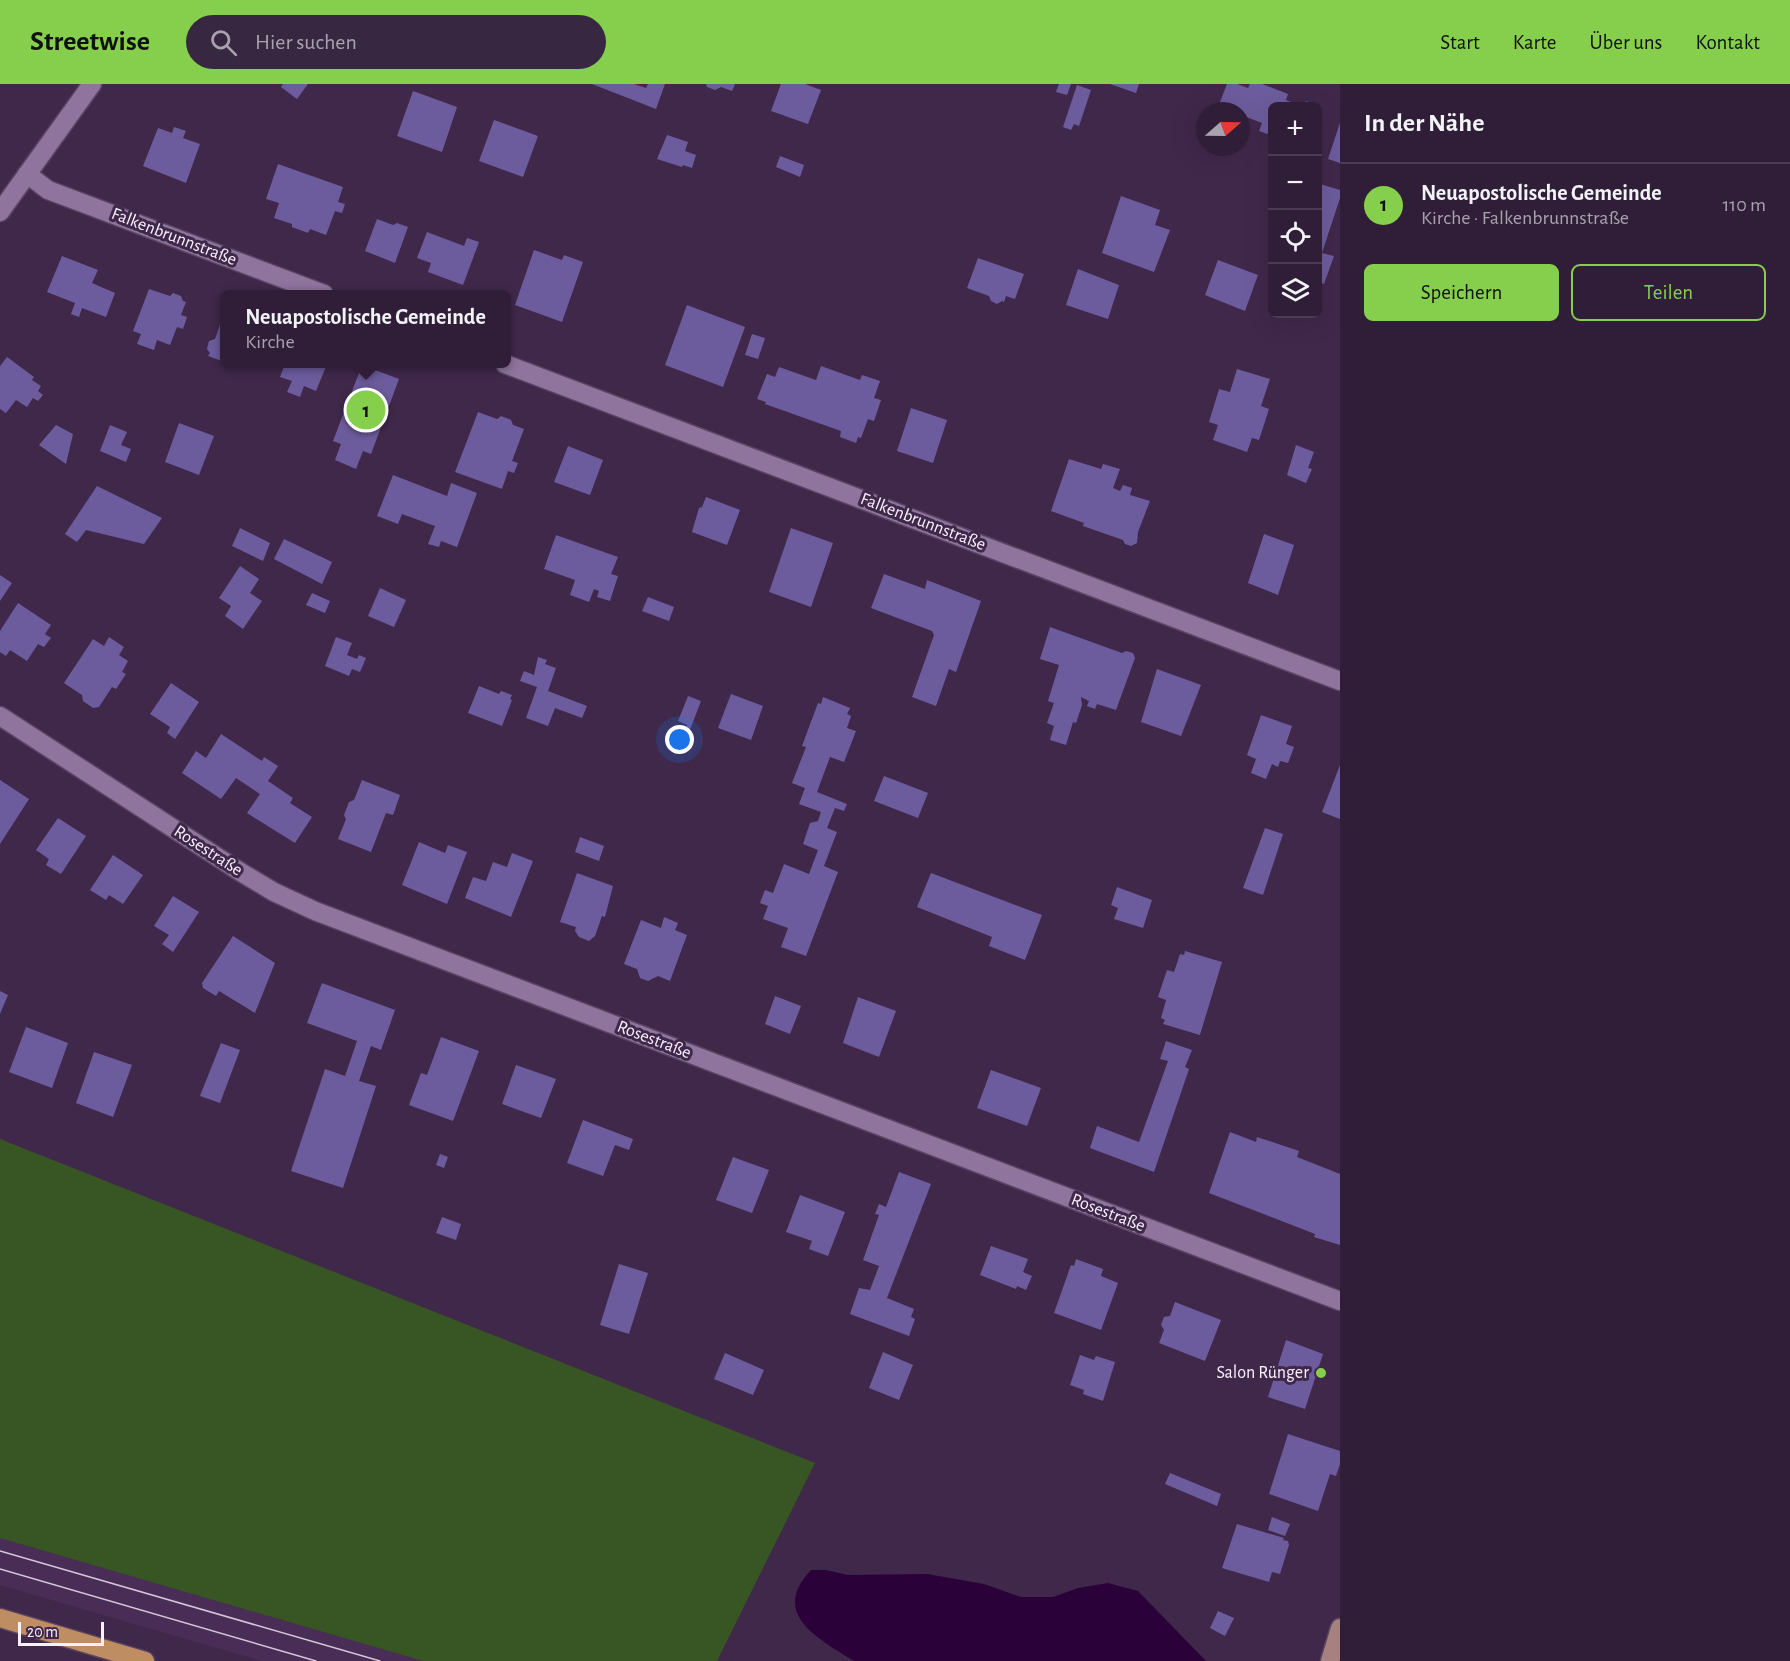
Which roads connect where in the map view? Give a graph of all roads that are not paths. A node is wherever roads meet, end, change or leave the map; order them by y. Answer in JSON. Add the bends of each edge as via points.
{"nodes":[{"id":1,"x":92,"y":84,"type":"edge"},
{"id":2,"x":27,"y":174,"type":"junction"},
{"id":3,"x":0,"y":212,"type":"edge"},
{"id":4,"x":313,"y":290,"type":"edge"},
{"id":5,"x":511,"y":365,"type":"edge"},
{"id":6,"x":1340,"y":681,"type":"edge"},
{"id":7,"x":0,"y":716,"type":"edge"},
{"id":8,"x":1340,"y":1301,"type":"edge"},
{"id":9,"x":0,"y":1618,"type":"edge"},
{"id":10,"x":1340,"y":1628,"type":"edge"},
{"id":11,"x":145,"y":1661,"type":"edge"},
{"id":12,"x":1329,"y":1661,"type":"edge"}],
"edges":[{"from":1,"to":2,"type":"street"},
{"from":2,"to":3,"type":"street"},
{"from":2,"to":4,"type":"street","name":"Falkenbrunnstraße","via":[[48,190]]},
{"from":5,"to":6,"type":"street","name":"Falkenbrunnstraße"},
{"from":7,"to":8,"type":"street","name":"Rosestraße","via":[[239,871],[315,911]]},
{"from":9,"to":11,"type":"main road"},
{"from":10,"to":12,"type":"street"}]}
